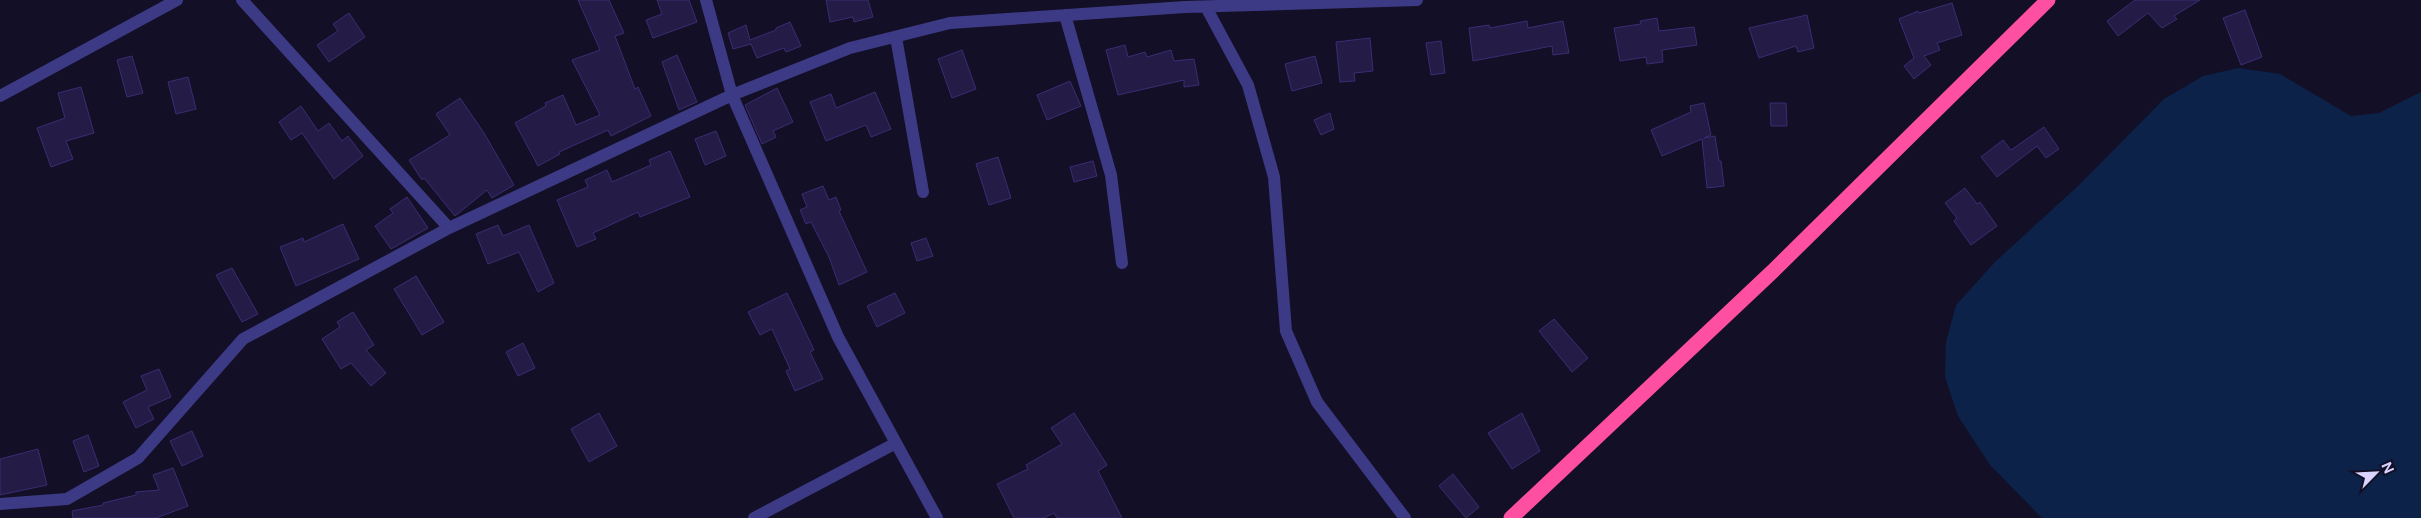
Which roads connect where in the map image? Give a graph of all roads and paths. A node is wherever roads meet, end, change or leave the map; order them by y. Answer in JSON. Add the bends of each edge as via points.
{"nodes":[{"id":1,"x":177,"y":0,"type":"edge"},
{"id":2,"x":242,"y":0,"type":"edge"},
{"id":3,"x":706,"y":0,"type":"edge"},
{"id":4,"x":1417,"y":0,"type":"edge"},
{"id":5,"x":2048,"y":0,"type":"edge"},
{"id":6,"x":1206,"y":6,"type":"junction"},
{"id":7,"x":1064,"y":15,"type":"junction"},
{"id":8,"x":896,"y":37,"type":"junction"},
{"id":9,"x":732,"y":94,"type":"junction"},
{"id":10,"x":0,"y":96,"type":"edge"},
{"id":11,"x":924,"y":192,"type":"dead end"},
{"id":12,"x":449,"y":228,"type":"junction"},
{"id":13,"x":1122,"y":263,"type":"dead end"},
{"id":14,"x":896,"y":443,"type":"junction"},
{"id":15,"x":0,"y":504,"type":"edge"},
{"id":16,"x":754,"y":518,"type":"edge"},
{"id":17,"x":937,"y":518,"type":"edge"},
{"id":18,"x":1405,"y":518,"type":"edge"},
{"id":19,"x":1511,"y":518,"type":"edge"}],
"edges":[{"from":1,"to":10,"type":"street"},
{"from":2,"to":12,"type":"street"},
{"from":3,"to":9,"type":"street"},
{"from":4,"to":6,"type":"street"},
{"from":5,"to":19,"type":"highway","via":[[1773,270]]},
{"from":6,"to":7,"type":"street"},
{"from":6,"to":18,"type":"street","via":[[1248,85],[1274,178],[1286,331],[1317,402]]},
{"from":7,"to":8,"type":"street","via":[[950,23]]},
{"from":7,"to":13,"type":"street","via":[[1112,175]]},
{"from":8,"to":9,"type":"street","via":[[850,48]]},
{"from":8,"to":11,"type":"street"},
{"from":9,"to":12,"type":"street"},
{"from":9,"to":14,"type":"street","via":[[838,337]]},
{"from":12,"to":15,"type":"street","via":[[243,339],[138,458],[67,498]]},
{"from":14,"to":16,"type":"street"},
{"from":14,"to":17,"type":"street"}]}
